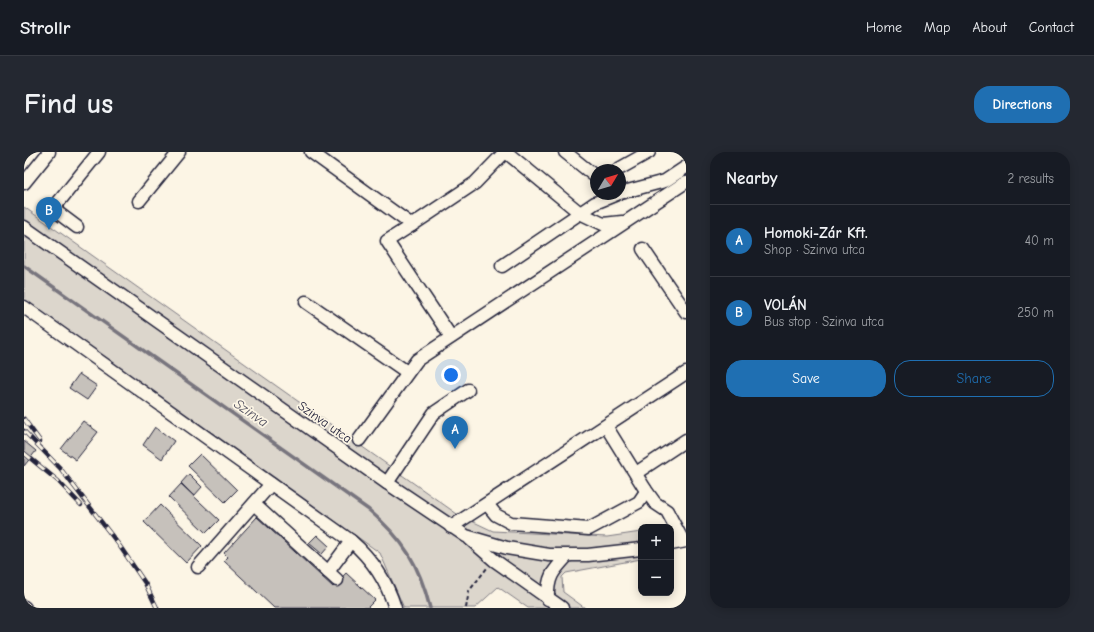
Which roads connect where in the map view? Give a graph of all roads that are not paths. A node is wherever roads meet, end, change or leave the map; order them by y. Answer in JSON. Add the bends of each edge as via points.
{"nodes":[{"id":1,"x":49,"y":152,"type":"edge"},
{"id":2,"x":99,"y":152,"type":"edge"},
{"id":3,"x":179,"y":152,"type":"edge"},
{"id":4,"x":311,"y":152,"type":"edge"},
{"id":5,"x":506,"y":152,"type":"edge"},
{"id":6,"x":565,"y":152,"type":"edge"},
{"id":7,"x":649,"y":152,"type":"edge"},
{"id":8,"x":626,"y":165,"type":"edge"},
{"id":9,"x":686,"y":167,"type":"edge"},
{"id":10,"x":590,"y":172,"type":"edge"},
{"id":11,"x":686,"y":182,"type":"edge"},
{"id":12,"x":24,"y":183,"type":"edge"},
{"id":13,"x":626,"y":191,"type":"edge"},
{"id":14,"x":600,"y":200,"type":"edge"},
{"id":15,"x":139,"y":201,"type":"dead end"},
{"id":16,"x":580,"y":213,"type":"junction"},
{"id":17,"x":627,"y":220,"type":"junction"},
{"id":18,"x":412,"y":225,"type":"junction"},
{"id":19,"x":24,"y":227,"type":"edge"},
{"id":20,"x":77,"y":227,"type":"dead end"},
{"id":21,"x":643,"y":249,"type":"dead end"},
{"id":22,"x":502,"y":266,"type":"dead end"},
{"id":23,"x":306,"y":302,"type":"dead end"},
{"id":24,"x":24,"y":308,"type":"edge"},
{"id":25,"x":686,"y":312,"type":"edge"},
{"id":26,"x":451,"y":337,"type":"junction"},
{"id":27,"x":407,"y":372,"type":"junction"},
{"id":28,"x":686,"y":373,"type":"edge"},
{"id":29,"x":468,"y":390,"type":"dead end"},
{"id":30,"x":606,"y":426,"type":"junction"},
{"id":31,"x":359,"y":440,"type":"dead end"},
{"id":32,"x":686,"y":440,"type":"edge"},
{"id":33,"x":636,"y":473,"type":"junction"},
{"id":34,"x":387,"y":483,"type":"junction"},
{"id":35,"x":271,"y":484,"type":"junction"},
{"id":36,"x":645,"y":489,"type":"junction"},
{"id":37,"x":254,"y":504,"type":"junction"},
{"id":38,"x":487,"y":504,"type":"junction"},
{"id":39,"x":451,"y":527,"type":"junction"},
{"id":40,"x":466,"y":536,"type":"junction"},
{"id":41,"x":685,"y":541,"type":"edge"},
{"id":42,"x":353,"y":543,"type":"junction"},
{"id":43,"x":674,"y":543,"type":"edge"},
{"id":44,"x":638,"y":549,"type":"edge"},
{"id":45,"x":567,"y":556,"type":"junction"},
{"id":46,"x":198,"y":567,"type":"dead end"},
{"id":47,"x":548,"y":598,"type":"junction"},
{"id":48,"x":395,"y":608,"type":"edge"},
{"id":49,"x":562,"y":608,"type":"edge"}],
"edges":[{"from":1,"to":12,"type":"street"},
{"from":2,"to":20,"type":"street","via":[[53,209]]},
{"from":3,"to":15,"type":"street"},
{"from":4,"to":18,"type":"street"},
{"from":5,"to":16,"type":"street"},
{"from":5,"to":18,"type":"street","via":[[475,183]]},
{"from":6,"to":10,"type":"street"},
{"from":7,"to":8,"type":"street"},
{"from":9,"to":13,"type":"street","via":[[665,181]]},
{"from":11,"to":17,"type":"street"},
{"from":14,"to":16,"type":"street"},
{"from":16,"to":17,"type":"street","via":[[603,224]]},
{"from":16,"to":22,"type":"street"},
{"from":17,"to":26,"type":"street"},
{"from":18,"to":26,"type":"street","via":[[388,241]]},
{"from":19,"to":34,"type":"street","name":"Szinva utca"},
{"from":21,"to":25,"type":"street"},
{"from":23,"to":27,"type":"street"},
{"from":24,"to":35,"type":"street"},
{"from":26,"to":27,"type":"street","via":[[417,360]]},
{"from":27,"to":31,"type":"street"},
{"from":28,"to":30,"type":"street"},
{"from":29,"to":34,"type":"street","via":[[434,413]]},
{"from":30,"to":33,"type":"street"},
{"from":30,"to":38,"type":"street"},
{"from":32,"to":33,"type":"street"},
{"from":33,"to":36,"type":"street"},
{"from":34,"to":39,"type":"street","name":"Szinva utca"},
{"from":35,"to":37,"type":"street"},
{"from":35,"to":42,"type":"street"},
{"from":36,"to":38,"type":"street","via":[[639,502],[589,529],[511,523],[496,515]]},
{"from":36,"to":41,"type":"street","via":[[655,502],[667,511]]},
{"from":37,"to":42,"type":"street","via":[[332,576]]},
{"from":37,"to":46,"type":"street"},
{"from":38,"to":39,"type":"street"},
{"from":39,"to":40,"type":"street","name":"Szinva utca"},
{"from":40,"to":45,"type":"street","name":"Szinva utca","via":[[531,553]]},
{"from":40,"to":47,"type":"street","via":[[494,560]]},
{"from":41,"to":43,"type":"street"},
{"from":42,"to":48,"type":"street","via":[[368,557],[379,573]]},
{"from":44,"to":45,"type":"street","name":"Szinva utca"},
{"from":45,"to":47,"type":"street","via":[[549,579]]},
{"from":47,"to":49,"type":"street"}]}
